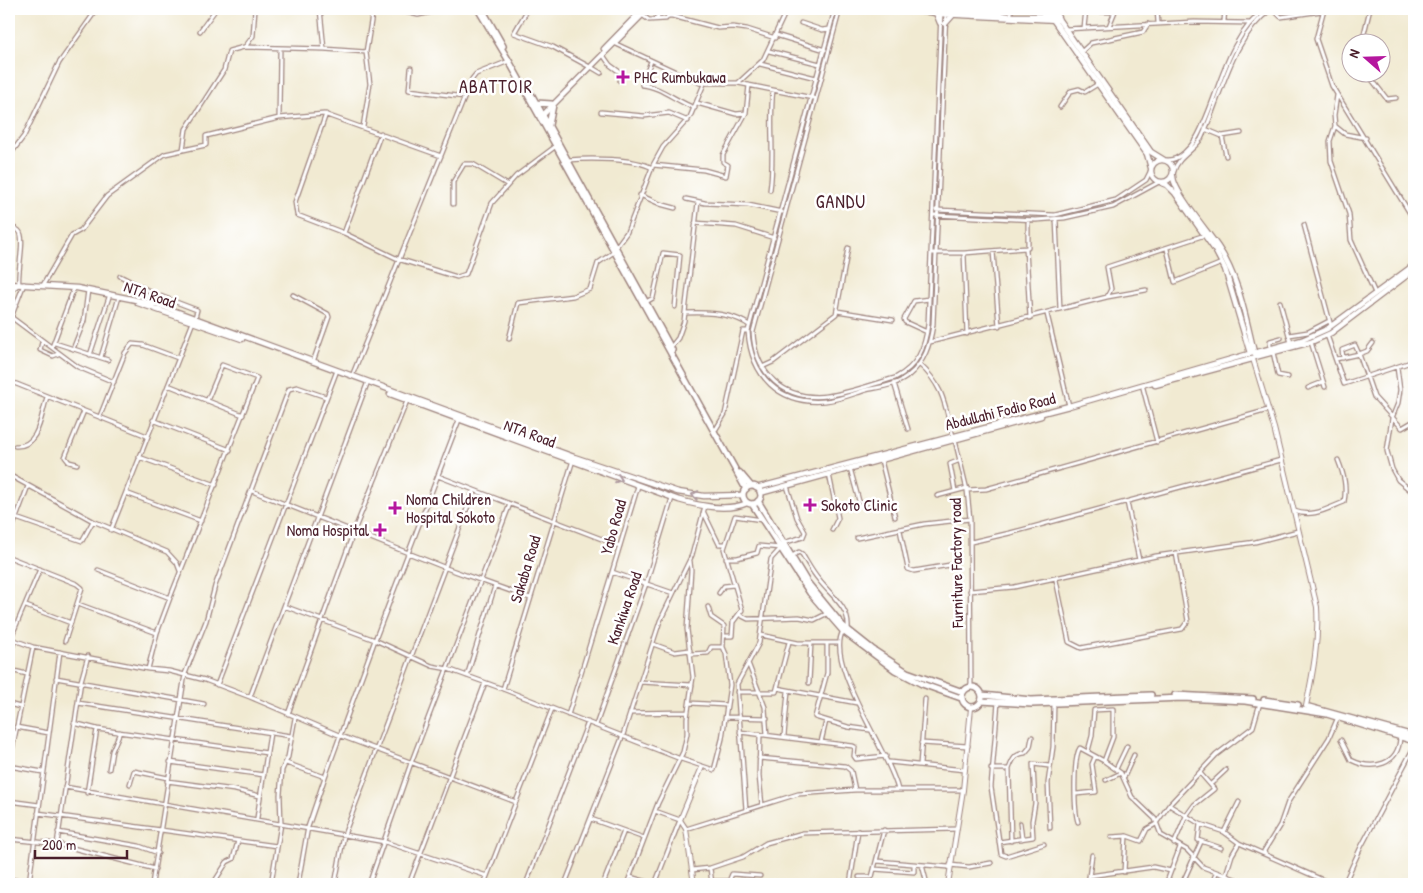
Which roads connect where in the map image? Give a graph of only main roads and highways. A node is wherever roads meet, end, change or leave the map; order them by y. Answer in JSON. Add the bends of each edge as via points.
{"nodes":[{"id":1,"x":478,"y":9,"type":"edge"},
{"id":2,"x":482,"y":9,"type":"edge"},
{"id":3,"x":643,"y":9,"type":"edge"},
{"id":4,"x":648,"y":9,"type":"edge"},
{"id":5,"x":911,"y":9,"type":"edge"},
{"id":6,"x":1050,"y":9,"type":"edge"},
{"id":7,"x":1054,"y":9,"type":"edge"},
{"id":8,"x":942,"y":11,"type":"edge"},
{"id":9,"x":984,"y":11,"type":"edge"},
{"id":10,"x":953,"y":15,"type":"junction"},
{"id":11,"x":1055,"y":18,"type":"junction"},
{"id":12,"x":589,"y":66,"type":"junction"},
{"id":13,"x":536,"y":103,"type":"junction"},
{"id":14,"x":552,"y":104,"type":"junction"},
{"id":15,"x":541,"y":115,"type":"junction"},
{"id":16,"x":549,"y":126,"type":"junction"},
{"id":17,"x":1166,"y":160,"type":"junction"},
{"id":18,"x":1151,"y":169,"type":"junction"},
{"id":19,"x":1173,"y":173,"type":"junction"},
{"id":20,"x":1160,"y":182,"type":"junction"},
{"id":21,"x":615,"y":249,"type":"junction"},
{"id":22,"x":1414,"y":265,"type":"edge"},
{"id":23,"x":1414,"y":270,"type":"edge"},
{"id":24,"x":9,"y":284,"type":"edge"},
{"id":25,"x":112,"y":295,"type":"junction"},
{"id":26,"x":194,"y":320,"type":"junction"},
{"id":27,"x":1272,"y":350,"type":"junction"},
{"id":28,"x":1253,"y":355,"type":"junction"},
{"id":29,"x":954,"y":438,"type":"junction"},
{"id":30,"x":573,"y":459,"type":"junction"},
{"id":31,"x":751,"y":488,"type":"junction"},
{"id":32,"x":760,"y":493,"type":"junction"},
{"id":33,"x":743,"y":495,"type":"junction"},
{"id":34,"x":758,"y":501,"type":"junction"},
{"id":35,"x":750,"y":503,"type":"junction"},
{"id":36,"x":782,"y":545,"type":"junction"},
{"id":37,"x":845,"y":630,"type":"junction"},
{"id":38,"x":962,"y":695,"type":"junction"},
{"id":39,"x":982,"y":695,"type":"junction"},
{"id":40,"x":981,"y":701,"type":"junction"},
{"id":41,"x":1414,"y":736,"type":"edge"},
{"id":42,"x":1414,"y":741,"type":"edge"}],
"edges":[{"from":1,"to":15,"type":"main road"},
{"from":2,"to":13,"type":"main road"},
{"from":3,"to":12,"type":"main road"},
{"from":4,"to":12,"type":"main road"},
{"from":5,"to":8,"type":"main road"},
{"from":6,"to":11,"type":"main road"},
{"from":7,"to":11,"type":"main road"},
{"from":8,"to":9,"type":"main road"},
{"from":8,"to":10,"type":"main road"},
{"from":8,"to":10,"type":"main road","via":[[942,23]]},
{"from":9,"to":11,"type":"main road"},
{"from":10,"to":11,"type":"main road"},
{"from":11,"to":17,"type":"main road","via":[[1151,152]]},
{"from":11,"to":18,"type":"main road","via":[[1146,154]]},
{"from":12,"to":14,"type":"main road"},
{"from":13,"to":14,"type":"main road"},
{"from":13,"to":15,"type":"main road"},
{"from":14,"to":15,"type":"main road"},
{"from":14,"to":16,"type":"main road"},
{"from":15,"to":16,"type":"main road"},
{"from":15,"to":21,"type":"main road"},
{"from":16,"to":21,"type":"main road"},
{"from":17,"to":18,"type":"main road","via":[[1155,162]]},
{"from":17,"to":19,"type":"main road","via":[[1172,165]]},
{"from":18,"to":20,"type":"main road","via":[[1153,178]]},
{"from":19,"to":20,"type":"main road","via":[[1168,181]]},
{"from":19,"to":28,"type":"main road","via":[[1178,190],[1232,273]]},
{"from":20,"to":28,"type":"main road","via":[[1172,189],[1223,263]]},
{"from":21,"to":31,"type":"main road"},
{"from":21,"to":31,"type":"main road"},
{"from":22,"to":27,"type":"main road","name":"Abdullahi Fodio Road","via":[[1331,327],[1315,336]]},
{"from":23,"to":27,"type":"main road","name":"Abdullahi Fodio Road","via":[[1327,335]]},
{"from":24,"to":25,"type":"main road","via":[[43,284]]},
{"from":25,"to":26,"type":"main road","name":"NTA Road"},
{"from":25,"to":26,"type":"main road","name":"NTA Road","via":[[156,304]]},
{"from":26,"to":30,"type":"main road","name":"NTA Road"},
{"from":26,"to":30,"type":"main road","name":"NTA Road","via":[[407,401]]},
{"from":27,"to":28,"type":"main road","name":"Abdullahi Fodio Road"},
{"from":28,"to":29,"type":"main road","name":"Abdullahi Fodio Road"},
{"from":28,"to":29,"type":"main road","name":"Abdullahi Fodio Road"},
{"from":29,"to":31,"type":"main road","name":"Abdullahi Fodio Road"},
{"from":29,"to":32,"type":"main road","name":"Abdullahi Fodio Road"},
{"from":33,"to":30,"type":"main road","name":"NTA Road","one_way":true,"via":[[704,496],[678,492]]},
{"from":30,"to":35,"type":"main road","name":"NTA Road","one_way":true,"via":[[638,486],[704,506]]},
{"from":31,"to":32,"type":"main road"},
{"from":31,"to":33,"type":"main road"},
{"from":32,"to":34,"type":"main road"},
{"from":33,"to":35,"type":"main road"},
{"from":34,"to":35,"type":"main road"},
{"from":34,"to":36,"type":"main road"},
{"from":35,"to":36,"type":"main road"},
{"from":36,"to":37,"type":"main road"},
{"from":36,"to":37,"type":"main road","via":[[810,593],[826,614]]},
{"from":37,"to":38,"type":"main road","via":[[896,670],[922,684]]},
{"from":38,"to":39,"type":"main road","via":[[971,687]]},
{"from":38,"to":40,"type":"main road","via":[[963,703],[971,708]]},
{"from":39,"to":40,"type":"main road"},
{"from":39,"to":41,"type":"main road","via":[[1031,700],[1207,695],[1306,706]]},
{"from":40,"to":42,"type":"main road","via":[[1032,704],[1175,698],[1260,703],[1338,717]]}]}
